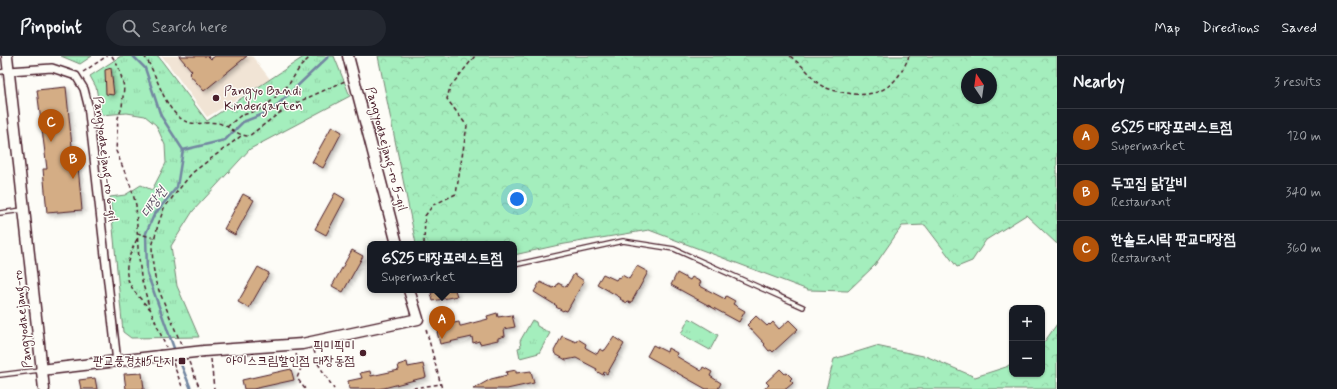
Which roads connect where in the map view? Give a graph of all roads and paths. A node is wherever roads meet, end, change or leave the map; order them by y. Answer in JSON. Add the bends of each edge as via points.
{"nodes":[{"id":1,"x":7,"y":56,"type":"edge"},
{"id":2,"x":107,"y":56,"type":"edge"},
{"id":3,"x":112,"y":56,"type":"edge"},
{"id":4,"x":144,"y":56,"type":"edge"},
{"id":5,"x":311,"y":56,"type":"edge"},
{"id":6,"x":475,"y":56,"type":"edge"},
{"id":7,"x":790,"y":56,"type":"edge"},
{"id":8,"x":909,"y":56,"type":"edge"},
{"id":9,"x":348,"y":58,"type":"edge"},
{"id":10,"x":5,"y":72,"type":"edge"},
{"id":11,"x":76,"y":76,"type":"junction"},
{"id":12,"x":353,"y":77,"type":"junction"},
{"id":13,"x":228,"y":127,"type":"junction"},
{"id":14,"x":242,"y":136,"type":"junction"},
{"id":15,"x":24,"y":210,"type":"junction"},
{"id":16,"x":0,"y":213,"type":"edge"},
{"id":17,"x":137,"y":233,"type":"junction"},
{"id":18,"x":138,"y":237,"type":"junction"},
{"id":19,"x":153,"y":237,"type":"junction"},
{"id":20,"x":396,"y":241,"type":"edge"},
{"id":21,"x":424,"y":241,"type":"edge"},
{"id":22,"x":517,"y":264,"type":"edge"},
{"id":23,"x":411,"y":293,"type":"edge"},
{"id":24,"x":803,"y":307,"type":"dead end"},
{"id":25,"x":151,"y":310,"type":"junction"},
{"id":26,"x":426,"y":329,"type":"dead end"},
{"id":27,"x":312,"y":341,"type":"junction"},
{"id":28,"x":181,"y":344,"type":"dead end"},
{"id":29,"x":292,"y":345,"type":"junction"},
{"id":30,"x":207,"y":351,"type":"junction"},
{"id":31,"x":165,"y":355,"type":"junction"},
{"id":32,"x":187,"y":358,"type":"dead end"},
{"id":33,"x":172,"y":360,"type":"dead end"},
{"id":34,"x":118,"y":362,"type":"junction"},
{"id":35,"x":41,"y":370,"type":"junction"},
{"id":36,"x":0,"y":375,"type":"edge"},
{"id":37,"x":441,"y":384,"type":"junction"},
{"id":38,"x":44,"y":389,"type":"edge"},
{"id":39,"x":183,"y":389,"type":"edge"},
{"id":40,"x":200,"y":389,"type":"edge"},
{"id":41,"x":214,"y":389,"type":"edge"},
{"id":42,"x":305,"y":389,"type":"edge"},
{"id":43,"x":334,"y":389,"type":"edge"},
{"id":44,"x":406,"y":389,"type":"edge"},
{"id":45,"x":442,"y":389,"type":"edge"}],
"edges":[{"from":1,"to":10,"type":"street","name":"Pangyodaejang-ro"},
{"from":2,"to":11,"type":"path"},
{"from":3,"to":17,"type":"path","via":[[120,68],[124,87],[118,118],[116,151],[136,205]]},
{"from":4,"to":13,"type":"path","via":[[167,103],[175,113],[187,122],[217,123]]},
{"from":5,"to":13,"type":"path","via":[[264,108],[240,116]]},
{"from":6,"to":21,"type":"path","via":[[450,86],[447,99],[467,126],[456,194],[433,205],[425,216]]},
{"from":7,"to":8,"type":"path","via":[[820,85],[855,95],[871,95],[893,84],[904,69]]},
{"from":9,"to":12,"type":"street","name":"Pangyodaejang-ro 5-gil"},
{"from":10,"to":11,"type":"street","via":[[52,68]]},
{"from":10,"to":15,"type":"street","name":"Pangyodaejang-ro"},
{"from":11,"to":34,"type":"street","name":"Pangyodaejang-ro 6-gil","via":[[84,89],[88,105]]},
{"from":12,"to":14,"type":"path","via":[[294,104],[249,136]]},
{"from":12,"to":20,"type":"street","name":"Pangyodaejang-ro 5-gil"},
{"from":13,"to":14,"type":"path"},
{"from":14,"to":19,"type":"path","via":[[192,173],[164,208]]},
{"from":15,"to":16,"type":"lane"},
{"from":15,"to":35,"type":"street","name":"Pangyodaejang-ro"},
{"from":17,"to":18,"type":"path"},
{"from":17,"to":19,"type":"path"},
{"from":18,"to":25,"type":"path","via":[[141,278]]},
{"from":18,"to":25,"type":"path","via":[[126,268],[128,282]]},
{"from":19,"to":28,"type":"path","via":[[156,283]]},
{"from":22,"to":24,"type":"lane","via":[[623,241],[674,249]]},
{"from":23,"to":27,"type":"street","via":[[418,319]]},
{"from":25,"to":31,"type":"path"},
{"from":26,"to":37,"type":"path"},
{"from":27,"to":29,"type":"street"},
{"from":27,"to":43,"type":"path","via":[[317,362]]},
{"from":29,"to":30,"type":"street"},
{"from":29,"to":42,"type":"path","via":[[301,368],[297,378]]},
{"from":30,"to":31,"type":"street","bridge":true},
{"from":30,"to":41,"type":"path"},
{"from":31,"to":34,"type":"street"},
{"from":32,"to":40,"type":"path"},
{"from":33,"to":39,"type":"path"},
{"from":34,"to":35,"type":"street"},
{"from":35,"to":36,"type":"lane"},
{"from":35,"to":38,"type":"street","name":"Pangyodaejang-ro"},
{"from":37,"to":44,"type":"path"},
{"from":37,"to":45,"type":"path"}]}
